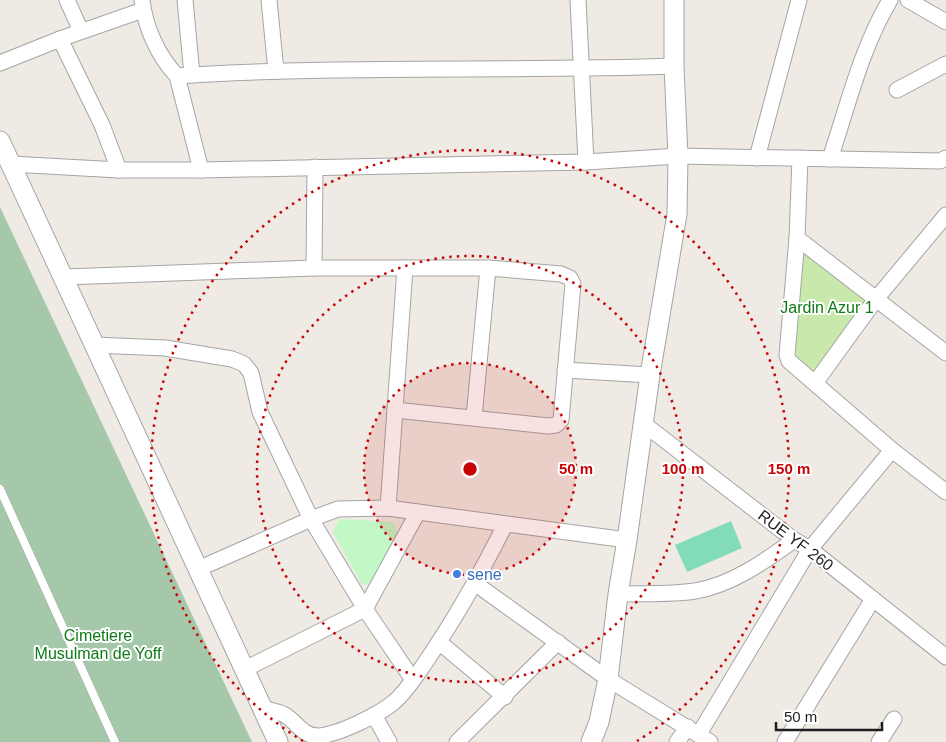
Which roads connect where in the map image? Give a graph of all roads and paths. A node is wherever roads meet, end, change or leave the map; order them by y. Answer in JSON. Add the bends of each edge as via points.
{"nodes":[{"id":1,"x":67,"y":0,"type":"edge"},
{"id":2,"x":185,"y":0,"type":"edge"},
{"id":3,"x":268,"y":0,"type":"edge"},
{"id":4,"x":578,"y":0,"type":"edge"},
{"id":5,"x":674,"y":0,"type":"edge"},
{"id":6,"x":799,"y":0,"type":"edge"},
{"id":7,"x":890,"y":0,"type":"edge"},
{"id":8,"x":908,"y":0,"type":"edge"},
{"id":9,"x":142,"y":5,"type":"edge"},
{"id":10,"x":945,"y":20,"type":"edge"},
{"id":11,"x":80,"y":31,"type":"junction"},
{"id":12,"x":60,"y":39,"type":"junction"},
{"id":13,"x":0,"y":63,"type":"edge"},
{"id":14,"x":946,"y":64,"type":"edge"},
{"id":15,"x":674,"y":66,"type":"junction"},
{"id":16,"x":581,"y":69,"type":"junction"},
{"id":17,"x":276,"y":71,"type":"junction"},
{"id":18,"x":192,"y":75,"type":"junction"},
{"id":19,"x":177,"y":76,"type":"junction"},
{"id":20,"x":897,"y":90,"type":"dead end"},
{"id":21,"x":0,"y":141,"type":"edge"},
{"id":22,"x":678,"y":156,"type":"junction"},
{"id":23,"x":757,"y":158,"type":"junction"},
{"id":24,"x":800,"y":158,"type":"junction"},
{"id":25,"x":830,"y":159,"type":"junction"},
{"id":26,"x":944,"y":161,"type":"edge"},
{"id":27,"x":586,"y":162,"type":"junction"},
{"id":28,"x":10,"y":164,"type":"junction"},
{"id":29,"x":315,"y":167,"type":"junction"},
{"id":30,"x":118,"y":170,"type":"junction"},
{"id":31,"x":201,"y":170,"type":"junction"},
{"id":32,"x":946,"y":214,"type":"edge"},
{"id":33,"x":797,"y":238,"type":"junction"},
{"id":34,"x":314,"y":268,"type":"junction"},
{"id":35,"x":406,"y":268,"type":"junction"},
{"id":36,"x":488,"y":268,"type":"junction"},
{"id":37,"x":64,"y":277,"type":"junction"},
{"id":38,"x":876,"y":299,"type":"junction"},
{"id":39,"x":94,"y":345,"type":"junction"},
{"id":40,"x":946,"y":353,"type":"edge"},
{"id":41,"x":565,"y":370,"type":"junction"},
{"id":42,"x":650,"y":375,"type":"junction"},
{"id":43,"x":815,"y":383,"type":"junction"},
{"id":44,"x":395,"y":410,"type":"junction"},
{"id":45,"x":474,"y":417,"type":"junction"},
{"id":46,"x":644,"y":424,"type":"junction"},
{"id":47,"x":892,"y":450,"type":"junction"},
{"id":48,"x":0,"y":489,"type":"edge"},
{"id":49,"x":946,"y":492,"type":"edge"},
{"id":50,"x":388,"y":508,"type":"junction"},
{"id":51,"x":418,"y":512,"type":"junction"},
{"id":52,"x":311,"y":519,"type":"junction"},
{"id":53,"x":505,"y":525,"type":"junction"},
{"id":54,"x":627,"y":540,"type":"junction"},
{"id":55,"x":794,"y":540,"type":"junction"},
{"id":56,"x":810,"y":549,"type":"junction"},
{"id":57,"x":198,"y":569,"type":"junction"},
{"id":58,"x":476,"y":584,"type":"junction"},
{"id":59,"x":618,"y":594,"type":"junction"},
{"id":60,"x":873,"y":599,"type":"junction"},
{"id":61,"x":365,"y":609,"type":"junction"},
{"id":62,"x":439,"y":642,"type":"junction"},
{"id":63,"x":558,"y":642,"type":"junction"},
{"id":64,"x":946,"y":658,"type":"edge"},
{"id":65,"x":244,"y":669,"type":"junction"},
{"id":66,"x":608,"y":679,"type":"junction"},
{"id":67,"x":413,"y":680,"type":"junction"},
{"id":68,"x":505,"y":697,"type":"junction"},
{"id":69,"x":261,"y":708,"type":"junction"},
{"id":70,"x":374,"y":715,"type":"junction"},
{"id":71,"x":894,"y":719,"type":"dead end"},
{"id":72,"x":699,"y":734,"type":"edge"},
{"id":73,"x":115,"y":742,"type":"edge"},
{"id":74,"x":278,"y":742,"type":"edge"},
{"id":75,"x":389,"y":742,"type":"edge"},
{"id":76,"x":457,"y":742,"type":"edge"},
{"id":77,"x":591,"y":742,"type":"edge"},
{"id":78,"x":677,"y":742,"type":"edge"},
{"id":79,"x":785,"y":742,"type":"edge"},
{"id":80,"x":879,"y":742,"type":"edge"}],
"edges":[{"from":1,"to":11,"type":"street"},
{"from":2,"to":18,"type":"street"},
{"from":3,"to":17,"type":"street"},
{"from":4,"to":16,"type":"street"},
{"from":5,"to":15,"type":"street"},
{"from":6,"to":23,"type":"street"},
{"from":7,"to":25,"type":"street","via":[[863,56]]},
{"from":8,"to":10,"type":"street"},
{"from":9,"to":11,"type":"street"},
{"from":9,"to":19,"type":"street","via":[[158,50]]},
{"from":11,"to":12,"type":"street"},
{"from":12,"to":13,"type":"street"},
{"from":12,"to":30,"type":"street","via":[[102,125]]},
{"from":14,"to":20,"type":"street"},
{"from":15,"to":16,"type":"street"},
{"from":15,"to":22,"type":"street"},
{"from":16,"to":17,"type":"street"},
{"from":16,"to":27,"type":"street"},
{"from":17,"to":18,"type":"street"},
{"from":18,"to":19,"type":"street"},
{"from":19,"to":31,"type":"street"},
{"from":21,"to":28,"type":"street"},
{"from":22,"to":23,"type":"street"},
{"from":22,"to":27,"type":"street"},
{"from":22,"to":42,"type":"street","via":[[677,214]]},
{"from":23,"to":24,"type":"street"},
{"from":24,"to":25,"type":"street"},
{"from":24,"to":33,"type":"street"},
{"from":25,"to":26,"type":"street"},
{"from":27,"to":29,"type":"street"},
{"from":28,"to":30,"type":"street"},
{"from":28,"to":37,"type":"street"},
{"from":29,"to":31,"type":"street"},
{"from":29,"to":34,"type":"street"},
{"from":30,"to":31,"type":"street"},
{"from":32,"to":38,"type":"street"},
{"from":33,"to":38,"type":"street"},
{"from":33,"to":43,"type":"street","via":[[787,355],[792,365]]},
{"from":34,"to":35,"type":"street"},
{"from":34,"to":37,"type":"street"},
{"from":35,"to":36,"type":"street"},
{"from":35,"to":44,"type":"street"},
{"from":36,"to":41,"type":"street","via":[[561,274],[570,278],[573,284]]},
{"from":36,"to":45,"type":"street"},
{"from":37,"to":39,"type":"street"},
{"from":38,"to":40,"type":"street"},
{"from":38,"to":43,"type":"street"},
{"from":39,"to":52,"type":"street","via":[[165,348],[232,358],[244,364],[251,373],[260,412]]},
{"from":39,"to":57,"type":"street"},
{"from":41,"to":42,"type":"street"},
{"from":41,"to":45,"type":"street","via":[[561,420],[556,425]]},
{"from":42,"to":46,"type":"street"},
{"from":43,"to":47,"type":"street"},
{"from":44,"to":45,"type":"street"},
{"from":44,"to":50,"type":"street"},
{"from":46,"to":54,"type":"street"},
{"from":46,"to":55,"type":"street","name":"RUE YF 260"},
{"from":47,"to":49,"type":"street"},
{"from":47,"to":56,"type":"street"},
{"from":48,"to":73,"type":"lane"},
{"from":50,"to":51,"type":"street"},
{"from":50,"to":52,"type":"street","via":[[338,508]]},
{"from":51,"to":53,"type":"street"},
{"from":51,"to":61,"type":"street"},
{"from":52,"to":57,"type":"street"},
{"from":52,"to":61,"type":"street"},
{"from":53,"to":54,"type":"street"},
{"from":53,"to":58,"type":"street"},
{"from":54,"to":59,"type":"street"},
{"from":55,"to":56,"type":"street","name":"RUE YF 260"},
{"from":55,"to":59,"type":"street","via":[[732,580],[698,591]]},
{"from":56,"to":60,"type":"street","name":"RUE YF 260"},
{"from":56,"to":72,"type":"street"},
{"from":57,"to":65,"type":"street"},
{"from":58,"to":62,"type":"street"},
{"from":58,"to":63,"type":"street"},
{"from":59,"to":66,"type":"street"},
{"from":60,"to":64,"type":"street","name":"RUE YF 260"},
{"from":60,"to":79,"type":"street"},
{"from":61,"to":65,"type":"street"},
{"from":61,"to":67,"type":"street"},
{"from":62,"to":67,"type":"street"},
{"from":62,"to":68,"type":"street"},
{"from":63,"to":66,"type":"street"},
{"from":63,"to":68,"type":"street"},
{"from":65,"to":69,"type":"street"},
{"from":66,"to":72,"type":"street"},
{"from":66,"to":77,"type":"street","via":[[600,722]]},
{"from":67,"to":70,"type":"street","via":[[395,702]]},
{"from":68,"to":76,"type":"street"},
{"from":69,"to":70,"type":"street","via":[[284,714],[301,731],[317,736]]},
{"from":69,"to":74,"type":"street"},
{"from":70,"to":75,"type":"street"},
{"from":71,"to":80,"type":"street"},
{"from":72,"to":78,"type":"street"}]}
